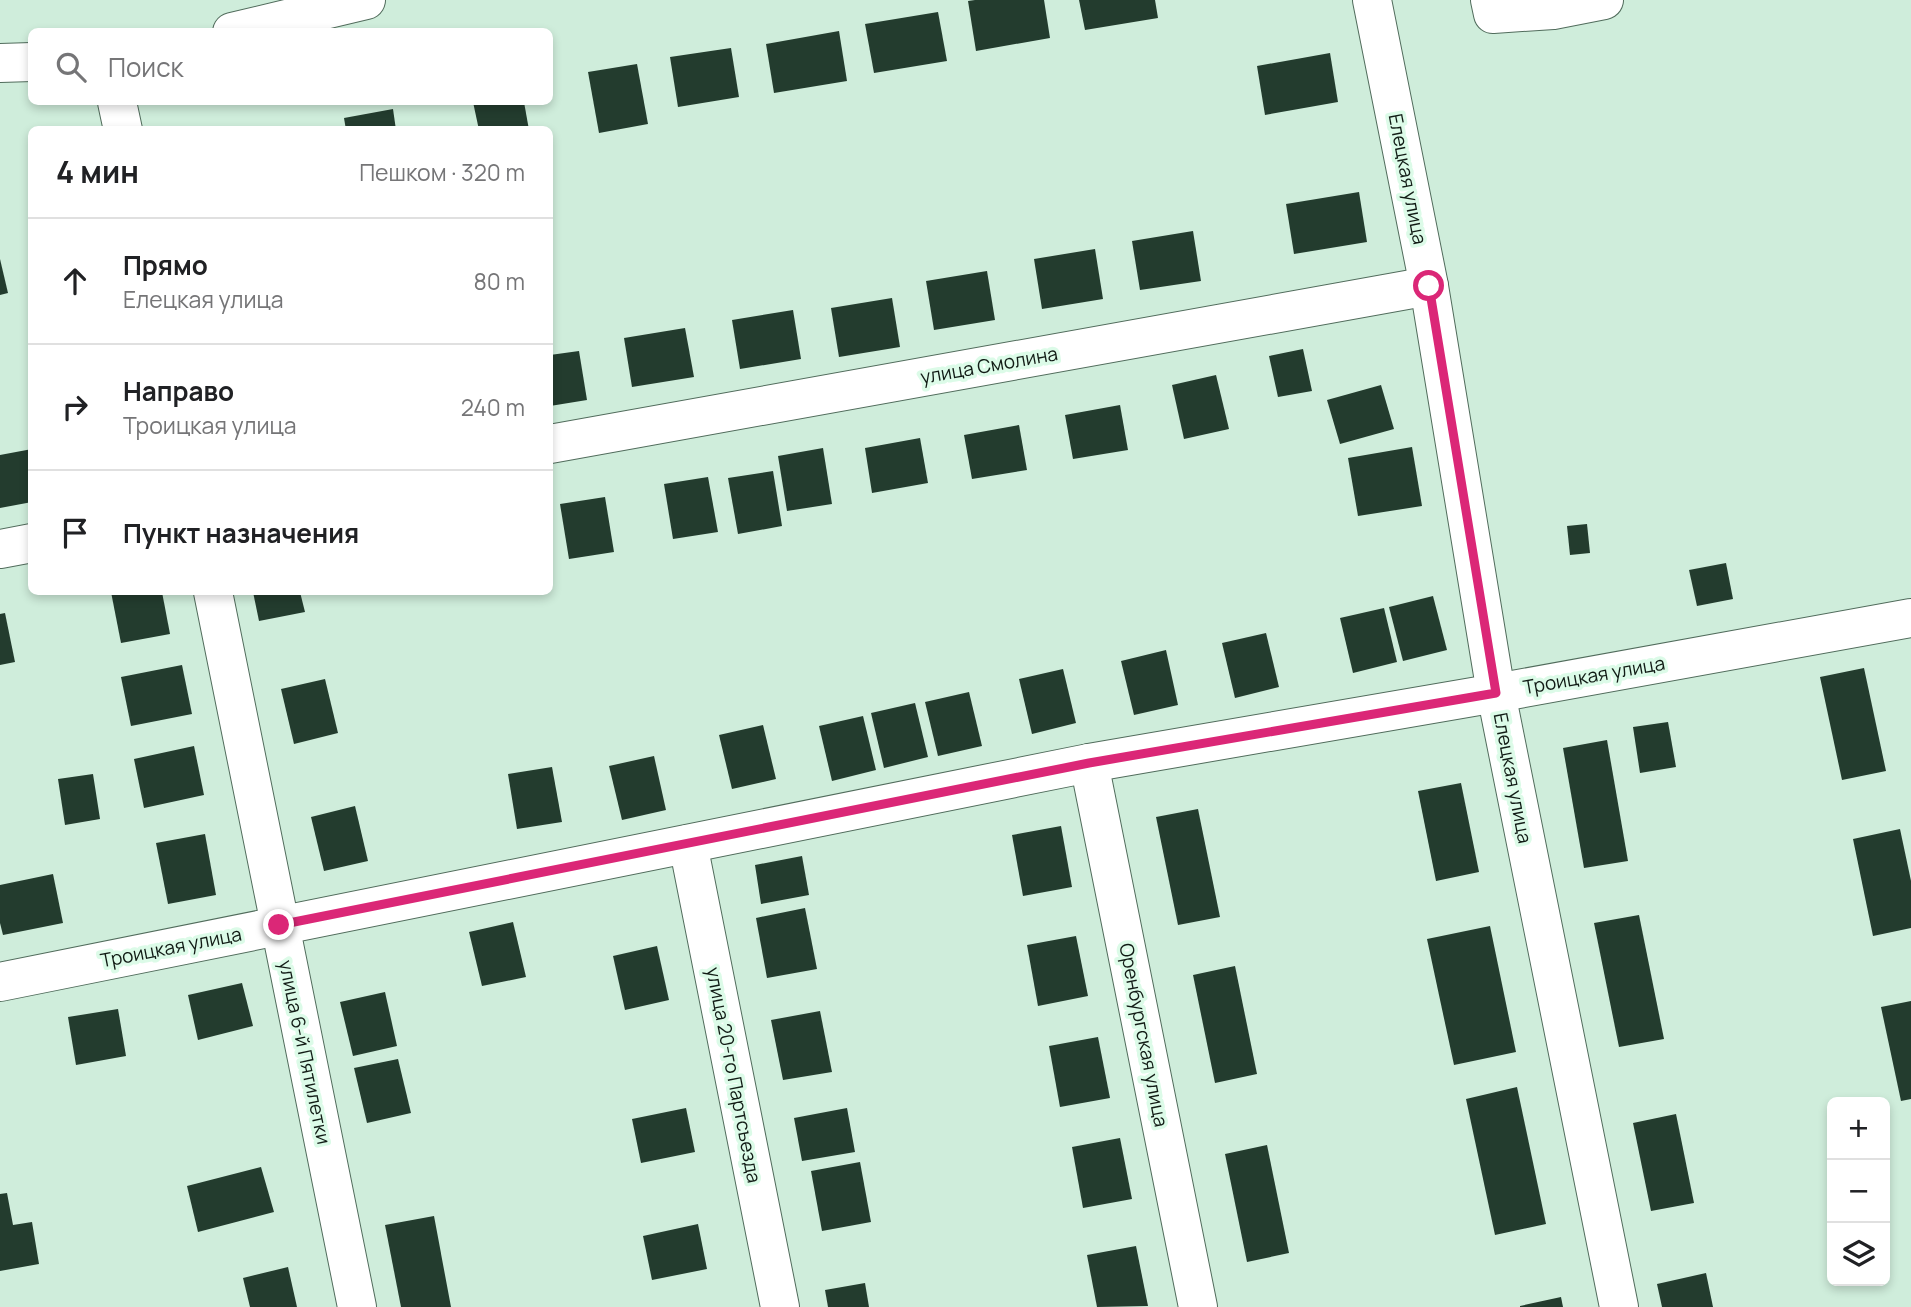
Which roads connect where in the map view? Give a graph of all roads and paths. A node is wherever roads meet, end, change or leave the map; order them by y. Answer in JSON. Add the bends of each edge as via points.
{"nodes":[{"id":1,"x":366,"y":0,"type":"edge"},
{"id":2,"x":1372,"y":0,"type":"edge"},
{"id":3,"x":1490,"y":0,"type":"edge"},
{"id":4,"x":1604,"y":0,"type":"edge"},
{"id":5,"x":249,"y":28,"type":"edge"},
{"id":6,"x":28,"y":62,"type":"edge"},
{"id":7,"x":0,"y":63,"type":"edge"},
{"id":8,"x":118,"y":105,"type":"edge"},
{"id":9,"x":122,"y":126,"type":"edge"},
{"id":10,"x":1429,"y":286,"type":"junction"},
{"id":11,"x":553,"y":443,"type":"edge"},
{"id":12,"x":28,"y":543,"type":"edge"},
{"id":13,"x":0,"y":549,"type":"edge"},
{"id":14,"x":214,"y":595,"type":"edge"},
{"id":15,"x":1911,"y":618,"type":"edge"},
{"id":16,"x":1496,"y":693,"type":"junction"},
{"id":17,"x":1089,"y":763,"type":"junction"},
{"id":18,"x":688,"y":844,"type":"junction"},
{"id":19,"x":279,"y":925,"type":"junction"},
{"id":20,"x":0,"y":982,"type":"edge"},
{"id":21,"x":356,"y":1307,"type":"edge"},
{"id":22,"x":780,"y":1307,"type":"edge"},
{"id":23,"x":1198,"y":1307,"type":"edge"},
{"id":24,"x":1619,"y":1307,"type":"edge"}],
"edges":[{"from":1,"to":5,"type":"street"},
{"from":2,"to":10,"type":"street","name":"Елецкая улица"},
{"from":3,"to":4,"type":"street","via":[[1493,14],[1553,10]]},
{"from":6,"to":7,"type":"street"},
{"from":8,"to":9,"type":"street"},
{"from":10,"to":11,"type":"street","name":"улица Смолина"},
{"from":10,"to":16,"type":"street","name":"Елецкая улица"},
{"from":12,"to":13,"type":"street"},
{"from":14,"to":19,"type":"street","name":"улица 6-й Пятилетки"},
{"from":15,"to":16,"type":"street","name":"Троицкая улица"},
{"from":16,"to":17,"type":"street","name":"Троицкая улица"},
{"from":16,"to":24,"type":"street","name":"Елецкая улица"},
{"from":17,"to":18,"type":"street","name":"Троицкая улица"},
{"from":17,"to":23,"type":"street","name":"Оренбургская улица"},
{"from":18,"to":19,"type":"street","name":"Троицкая улица"},
{"from":18,"to":22,"type":"street","name":"улица 20-го Партсъезда"},
{"from":19,"to":20,"type":"street","name":"Троицкая улица"},
{"from":19,"to":21,"type":"street","name":"улица 6-й Пятилетки"}]}
